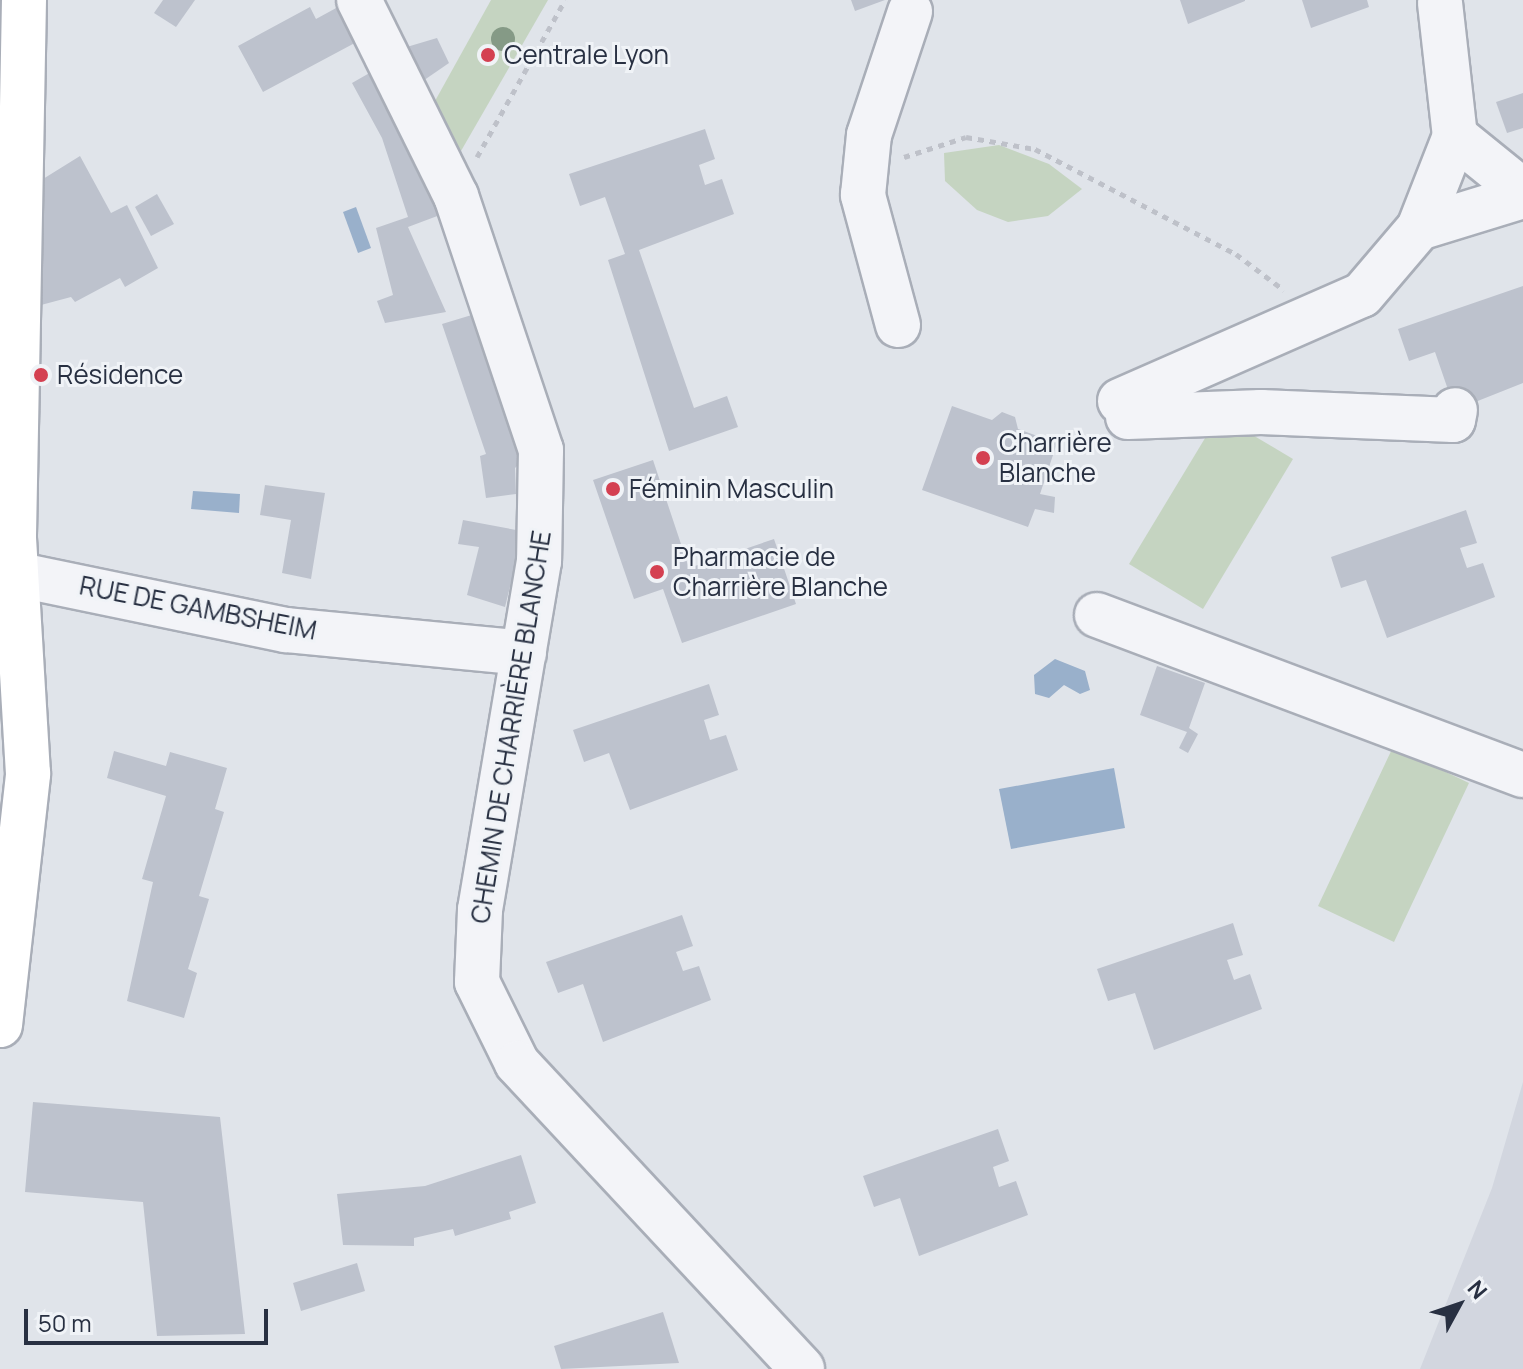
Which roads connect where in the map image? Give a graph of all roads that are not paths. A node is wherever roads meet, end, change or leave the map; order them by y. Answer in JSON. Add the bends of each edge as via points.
{"nodes":[{"id":1,"x":24,"y":0,"type":"edge"},
{"id":2,"x":359,"y":0,"type":"edge"},
{"id":3,"x":1440,"y":3,"type":"dead end"},
{"id":4,"x":910,"y":12,"type":"dead end"},
{"id":5,"x":1455,"y":136,"type":"junction"},
{"id":6,"x":9,"y":191,"type":"edge"},
{"id":7,"x":1523,"y":193,"type":"edge"},
{"id":8,"x":1419,"y":228,"type":"junction"},
{"id":9,"x":898,"y":325,"type":"dead end"},
{"id":10,"x":1455,"y":410,"type":"dead end"},
{"id":11,"x":15,"y":574,"type":"junction"},
{"id":12,"x":1097,"y":615,"type":"dead end"},
{"id":13,"x":524,"y":653,"type":"junction"},
{"id":14,"x":1523,"y":775,"type":"edge"},
{"id":15,"x":0,"y":1025,"type":"edge"},
{"id":16,"x":802,"y":1369,"type":"edge"}],
"edges":[{"from":1,"to":6,"type":"main road"},
{"from":2,"to":13,"type":"street","name":"CHEMIN DE CHARRIÈRE BLANCHE","via":[[456,196],[541,450],[543,519]]},
{"from":3,"to":5,"type":"street"},
{"from":4,"to":9,"type":"street","via":[[869,135],[866,170],[874,255]]},
{"from":5,"to":7,"type":"street"},
{"from":5,"to":8,"type":"street"},
{"from":6,"to":11,"type":"main road"},
{"from":7,"to":8,"type":"street"},
{"from":8,"to":10,"type":"street","via":[[1362,295],[1124,409],[1453,420]]},
{"from":11,"to":13,"type":"street","name":"RUE DE GAMBSHEIM","via":[[286,630]]},
{"from":11,"to":15,"type":"main road","via":[[28,774]]},
{"from":12,"to":14,"type":"street"},
{"from":13,"to":16,"type":"street","name":"CHEMIN DE CHARRIÈRE BLANCHE","via":[[480,910],[477,982],[517,1063]]}]}
